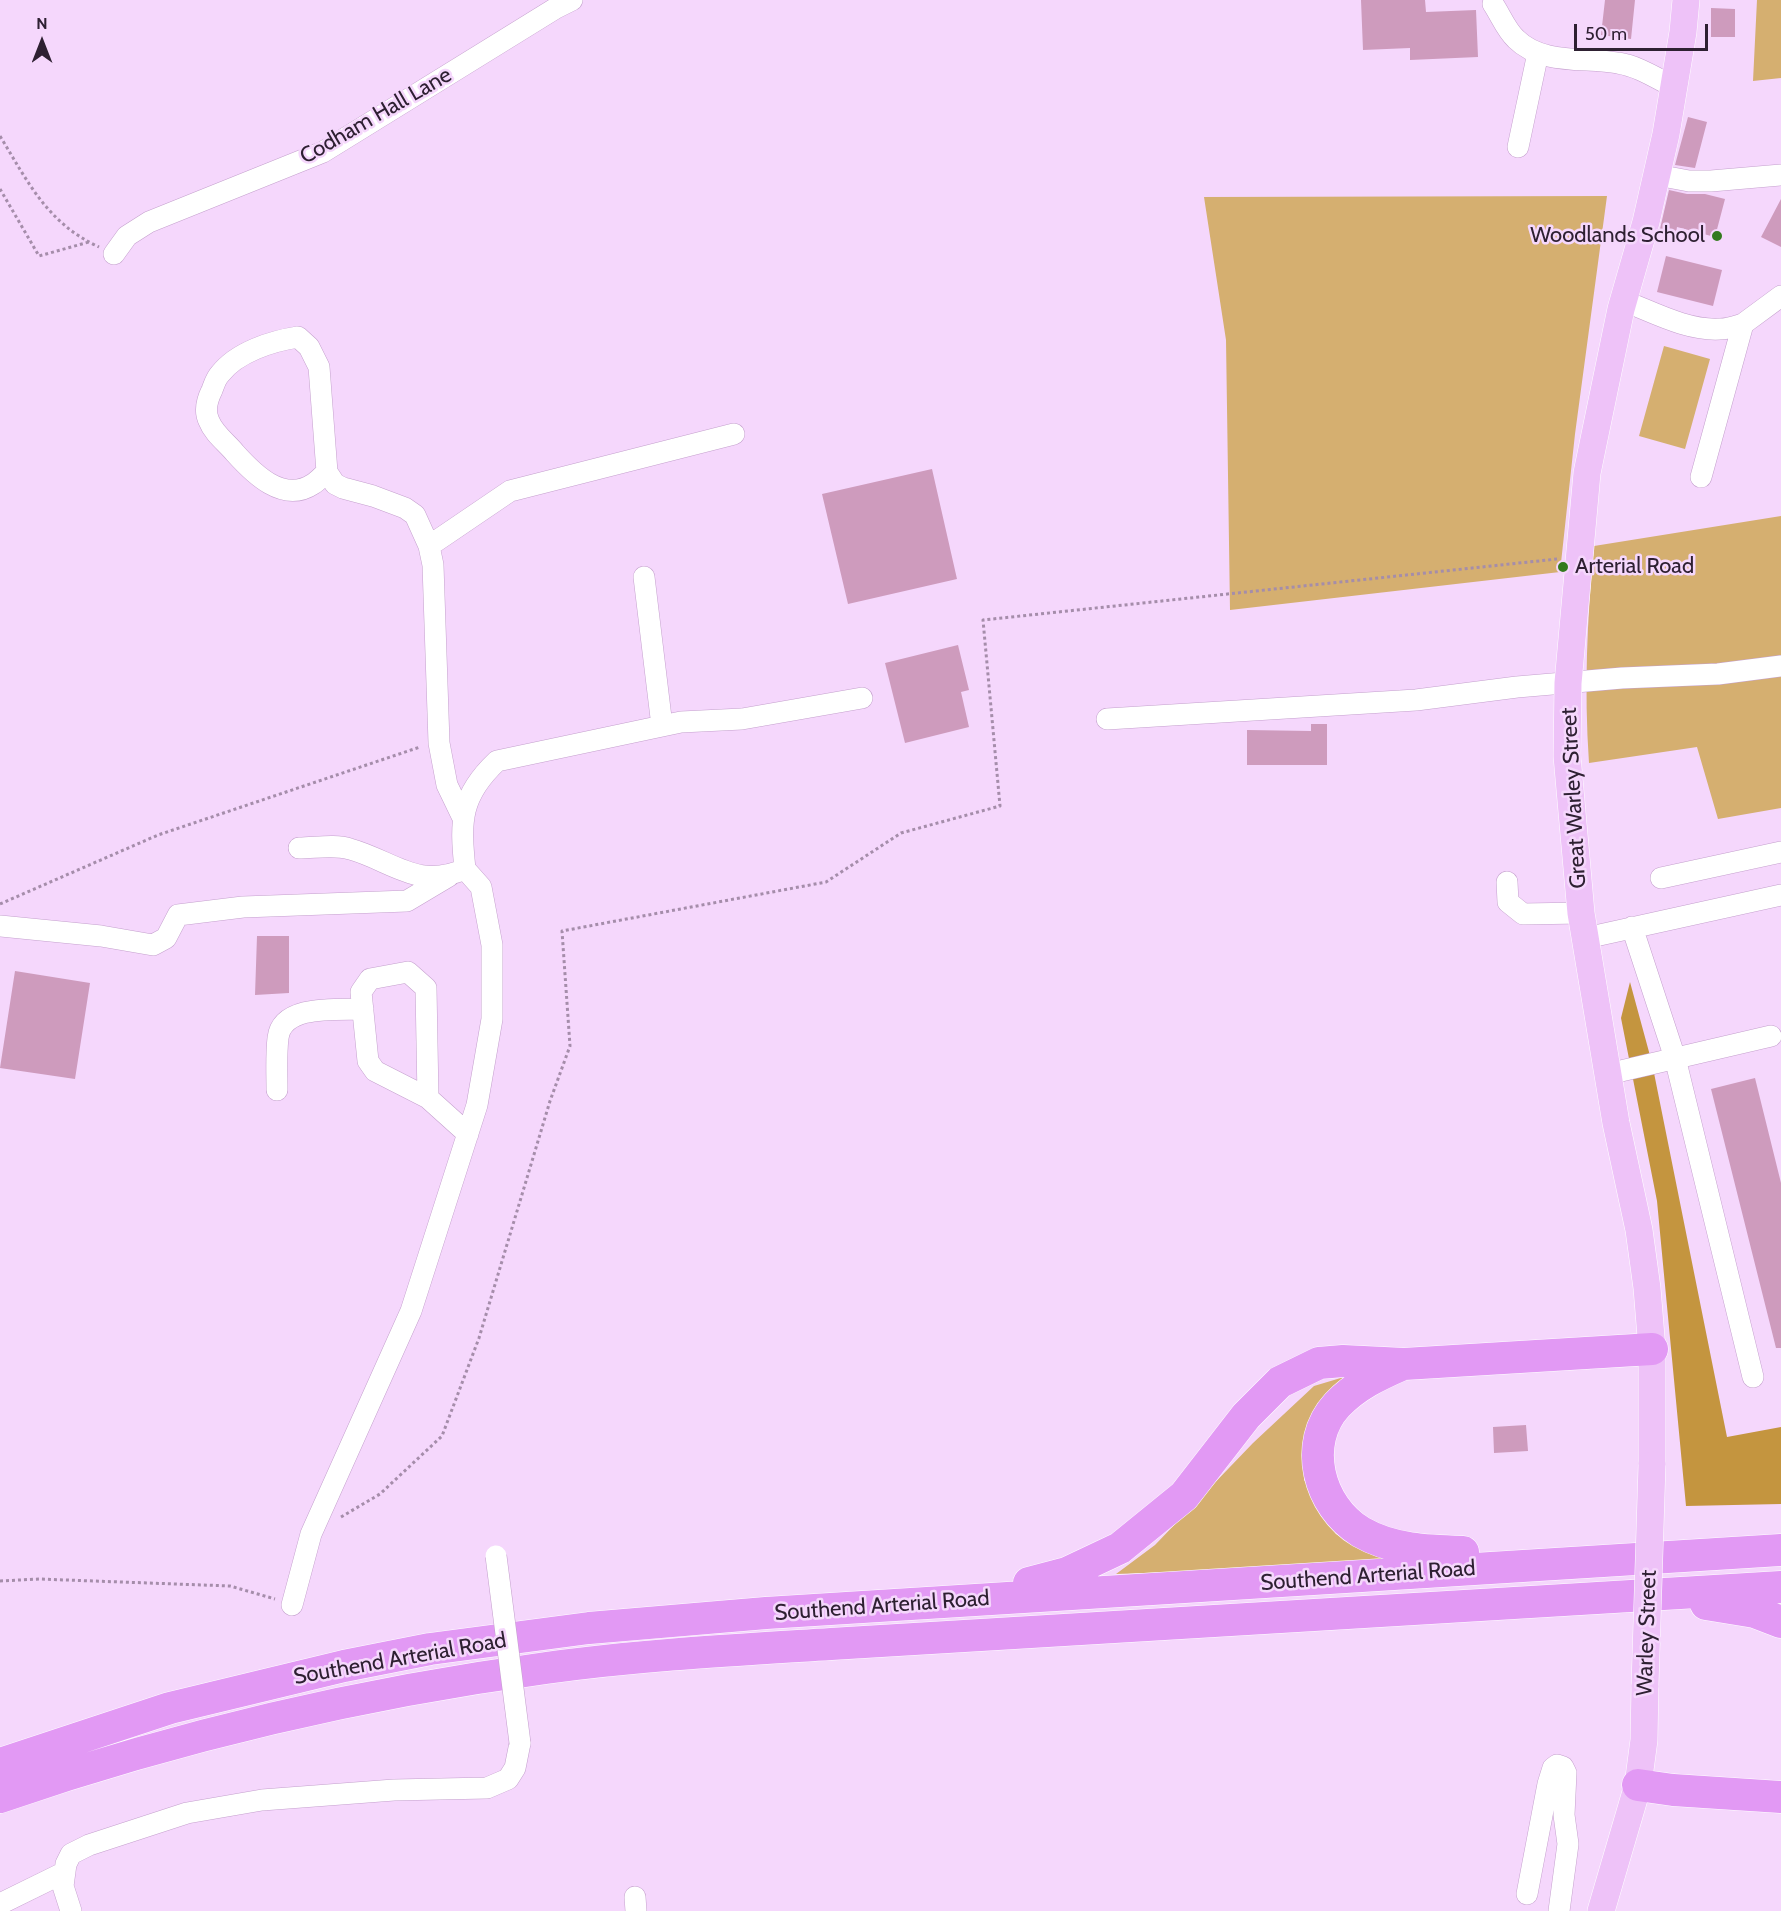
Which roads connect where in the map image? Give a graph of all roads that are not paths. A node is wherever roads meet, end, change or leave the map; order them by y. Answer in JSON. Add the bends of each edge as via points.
{"nodes":[{"id":1,"x":572,"y":0,"type":"edge"},
{"id":2,"x":1686,"y":0,"type":"edge"},
{"id":3,"x":1493,"y":4,"type":"dead end"},
{"id":4,"x":1538,"y":53,"type":"junction"},
{"id":5,"x":1674,"y":87,"type":"junction"},
{"id":6,"x":1518,"y":147,"type":"dead end"},
{"id":7,"x":1657,"y":175,"type":"junction"},
{"id":8,"x":1781,"y":175,"type":"edge"},
{"id":9,"x":114,"y":254,"type":"road end"},
{"id":10,"x":1781,"y":296,"type":"edge"},
{"id":11,"x":1624,"y":301,"type":"junction"},
{"id":12,"x":1743,"y":324,"type":"junction"},
{"id":13,"x":734,"y":434,"type":"dead end"},
{"id":14,"x":327,"y":472,"type":"junction"},
{"id":15,"x":1701,"y":477,"type":"dead end"},
{"id":16,"x":429,"y":546,"type":"junction"},
{"id":17,"x":644,"y":577,"type":"dead end"},
{"id":18,"x":1781,"y":666,"type":"edge"},
{"id":19,"x":1568,"y":683,"type":"junction"},
{"id":20,"x":862,"y":698,"type":"dead end"},
{"id":21,"x":1107,"y":719,"type":"dead end"},
{"id":22,"x":662,"y":726,"type":"junction"},
{"id":23,"x":462,"y":816,"type":"junction"},
{"id":24,"x":299,"y":848,"type":"dead end"},
{"id":25,"x":1781,"y":852,"type":"edge"},
{"id":26,"x":458,"y":872,"type":"junction"},
{"id":27,"x":1661,"y":878,"type":"dead end"},
{"id":28,"x":1507,"y":882,"type":"dead end"},
{"id":29,"x":1781,"y":895,"type":"edge"},
{"id":30,"x":0,"y":926,"type":"edge"},
{"id":31,"x":1583,"y":926,"type":"junction"},
{"id":32,"x":1632,"y":927,"type":"junction"},
{"id":33,"x":363,"y":1009,"type":"junction"},
{"id":34,"x":1771,"y":1036,"type":"dead end"},
{"id":35,"x":1675,"y":1058,"type":"junction"},
{"id":36,"x":1608,"y":1074,"type":"junction"},
{"id":37,"x":277,"y":1090,"type":"dead end"},
{"id":38,"x":428,"y":1098,"type":"junction"},
{"id":39,"x":468,"y":1134,"type":"junction"},
{"id":40,"x":1652,"y":1349,"type":"junction"},
{"id":41,"x":1404,"y":1364,"type":"junction"},
{"id":42,"x":1753,"y":1377,"type":"dead end"},
{"id":43,"x":1774,"y":1550,"type":"edge"},
{"id":44,"x":496,"y":1556,"type":"dead end"},
{"id":45,"x":1781,"y":1587,"type":"edge"},
{"id":46,"x":1497,"y":1604,"type":"junction"},
{"id":47,"x":292,"y":1605,"type":"road end"},
{"id":48,"x":898,"y":1605,"type":"junction"},
{"id":49,"x":1781,"y":1622,"type":"edge"},
{"id":50,"x":344,"y":1666,"type":"junction"},
{"id":51,"x":404,"y":1690,"type":"junction"},
{"id":52,"x":0,"y":1742,"type":"edge"},
{"id":53,"x":0,"y":1764,"type":"edge"},
{"id":54,"x":1781,"y":1777,"type":"edge"},
{"id":55,"x":1638,"y":1785,"type":"junction"},
{"id":56,"x":1749,"y":1794,"type":"junction"},
{"id":57,"x":0,"y":1797,"type":"edge"},
{"id":58,"x":1781,"y":1797,"type":"edge"},
{"id":59,"x":0,"y":1819,"type":"edge"},
{"id":60,"x":65,"y":1872,"type":"junction"},
{"id":61,"x":1527,"y":1894,"type":"dead end"},
{"id":62,"x":0,"y":1904,"type":"edge"},
{"id":63,"x":72,"y":1911,"type":"edge"},
{"id":64,"x":1559,"y":1911,"type":"edge"},
{"id":65,"x":1600,"y":1911,"type":"edge"}],
"edges":[{"from":1,"to":9,"type":"street","name":"Codham Hall Lane","via":[[324,152],[149,222],[127,236]]},
{"from":2,"to":5,"type":"main road","name":"Great Warley Street"},
{"from":3,"to":4,"type":"street","via":[[1515,39]]},
{"from":4,"to":5,"type":"street","via":[[1619,63]]},
{"from":4,"to":6,"type":"street"},
{"from":5,"to":7,"type":"main road","name":"Great Warley Street"},
{"from":7,"to":8,"type":"street","via":[[1711,182]]},
{"from":7,"to":11,"type":"main road","name":"Great Warley Street"},
{"from":10,"to":12,"type":"street"},
{"from":11,"to":12,"type":"street","via":[[1701,328],[1722,330]]},
{"from":11,"to":19,"type":"main road","name":"Great Warley Street","via":[[1587,473]]},
{"from":12,"to":15,"type":"street"},
{"from":13,"to":16,"type":"street","via":[[510,491]]},
{"from":14,"to":14,"type":"street","via":[[319,367],[309,347],[298,337],[278,340],[236,360],[220,374],[207,404],[209,423],[245,464],[269,485],[286,490],[312,485]]},
{"from":14,"to":16,"type":"street","via":[[334,484],[415,514]]},
{"from":16,"to":23,"type":"street","via":[[433,565],[439,743],[447,785]]},
{"from":17,"to":22,"type":"street"},
{"from":18,"to":19,"type":"street"},
{"from":19,"to":21,"type":"street","via":[[1416,700]]},
{"from":19,"to":31,"type":"main road","name":"Great Warley Street","via":[[1567,756]]},
{"from":20,"to":22,"type":"street","via":[[742,719]]},
{"from":22,"to":23,"type":"street","via":[[497,761],[483,774]]},
{"from":23,"to":26,"type":"street"},
{"from":24,"to":26,"type":"street","via":[[348,848],[413,875]]},
{"from":25,"to":27,"type":"street"},
{"from":26,"to":30,"type":"street","via":[[407,901],[243,908],[178,915],[166,938],[153,945]]},
{"from":26,"to":39,"type":"street","via":[[481,887],[492,945],[492,1019]]},
{"from":28,"to":31,"type":"street","via":[[1508,902],[1523,914]]},
{"from":29,"to":32,"type":"street"},
{"from":31,"to":32,"type":"street"},
{"from":31,"to":36,"type":"main road","name":"Great Warley Street"},
{"from":32,"to":35,"type":"street"},
{"from":33,"to":37,"type":"street","via":[[312,1011],[286,1021],[278,1037]]},
{"from":33,"to":38,"type":"street","via":[[368,1061],[375,1071]]},
{"from":33,"to":38,"type":"street","via":[[361,992],[370,979],[408,972],[426,988]]},
{"from":34,"to":35,"type":"street"},
{"from":35,"to":36,"type":"street"},
{"from":35,"to":42,"type":"street"},
{"from":36,"to":40,"type":"main road","name":"Great Warley Street","via":[[1639,1230]]},
{"from":38,"to":39,"type":"street"},
{"from":39,"to":47,"type":"street","via":[[411,1311],[311,1534]]},
{"from":40,"to":41,"type":"highway"},
{"from":40,"to":55,"type":"main road","name":"Warley Street","bridge":true,"via":[[1644,1740]]},
{"from":41,"to":43,"type":"highway","via":[[1359,1386],[1336,1406],[1322,1430],[1317,1453],[1319,1477],[1328,1499],[1360,1532],[1392,1545],[1425,1551]]},
{"from":41,"to":48,"type":"highway","via":[[1319,1363],[1280,1382],[1246,1416],[1184,1496],[1120,1548],[1067,1573],[1039,1581]]},
{"from":43,"to":48,"type":"highway","name":"Southend Arterial Road"},
{"from":44,"to":60,"type":"street","bridge":true,"via":[[520,1743],[508,1779],[487,1788],[273,1799],[188,1813],[89,1845],[71,1854]]},
{"from":45,"to":46,"type":"highway","name":"Southend Arterial Road"},
{"from":46,"to":49,"type":"highway","via":[[1682,1600],[1755,1612]]},
{"from":46,"to":51,"type":"highway","name":"Southend Arterial Road","via":[[688,1653],[548,1668]]},
{"from":48,"to":50,"type":"highway","name":"Southend Arterial Road","via":[[589,1628],[430,1649]]},
{"from":50,"to":52,"type":"highway","via":[[229,1678],[172,1689]]},
{"from":50,"to":53,"type":"highway","name":"Southend Arterial Road","via":[[170,1708]]},
{"from":51,"to":57,"type":"highway","name":"Southend Arterial Road","via":[[193,1737]]},
{"from":51,"to":59,"type":"highway","via":[[132,1773]]},
{"from":54,"to":56,"type":"highway"},
{"from":55,"to":56,"type":"highway"},
{"from":55,"to":65,"type":"main road","name":"Warley Street"},
{"from":56,"to":58,"type":"highway"},
{"from":60,"to":62,"type":"street"},
{"from":60,"to":63,"type":"street","via":[[63,1886]]},
{"from":61,"to":64,"type":"street","via":[[1550,1774],[1557,1765],[1566,1773],[1564,1815],[1568,1844]]}]}
